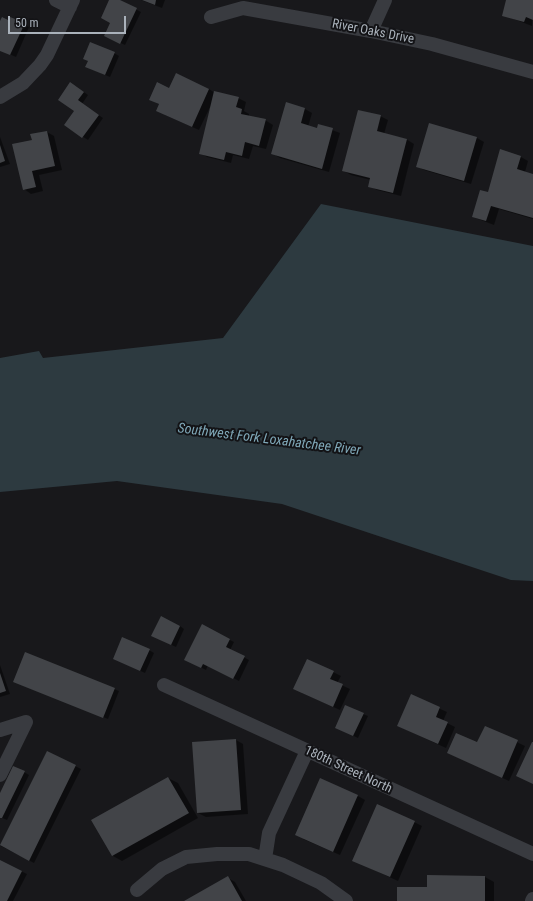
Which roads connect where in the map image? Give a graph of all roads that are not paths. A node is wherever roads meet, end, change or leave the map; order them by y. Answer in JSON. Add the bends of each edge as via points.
{"nodes":[{"id":1,"x":56,"y":0,"type":"edge"},
{"id":2,"x":384,"y":0,"type":"edge"},
{"id":3,"x":72,"y":3,"type":"edge"},
{"id":4,"x":212,"y":17,"type":"dead end"},
{"id":5,"x":371,"y":31,"type":"junction"},
{"id":6,"x":533,"y":72,"type":"edge"},
{"id":7,"x":0,"y":97,"type":"edge"},
{"id":8,"x":164,"y":685,"type":"dead end"},
{"id":9,"x":0,"y":730,"type":"edge"},
{"id":10,"x":307,"y":751,"type":"junction"},
{"id":11,"x":0,"y":775,"type":"edge"},
{"id":12,"x":533,"y":854,"type":"edge"},
{"id":13,"x":265,"y":859,"type":"junction"},
{"id":14,"x":137,"y":890,"type":"dead end"},
{"id":15,"x":346,"y":901,"type":"edge"}],
"edges":[{"from":1,"to":3,"type":"street"},
{"from":2,"to":5,"type":"street"},
{"from":3,"to":7,"type":"street","via":[[40,65],[23,83]]},
{"from":4,"to":5,"type":"street","name":"River Oaks Drive","via":[[243,8]]},
{"from":5,"to":6,"type":"street","name":"River Oaks Drive","via":[[432,44]]},
{"from":8,"to":10,"type":"street","name":"180th Street North"},
{"from":9,"to":11,"type":"street","via":[[26,722]]},
{"from":10,"to":12,"type":"street","name":"180th Street North"},
{"from":10,"to":13,"type":"street","via":[[269,833]]},
{"from":13,"to":14,"type":"street","via":[[249,854],[186,857],[162,869]]},
{"from":13,"to":15,"type":"street","via":[[282,864],[321,883]]}]}
